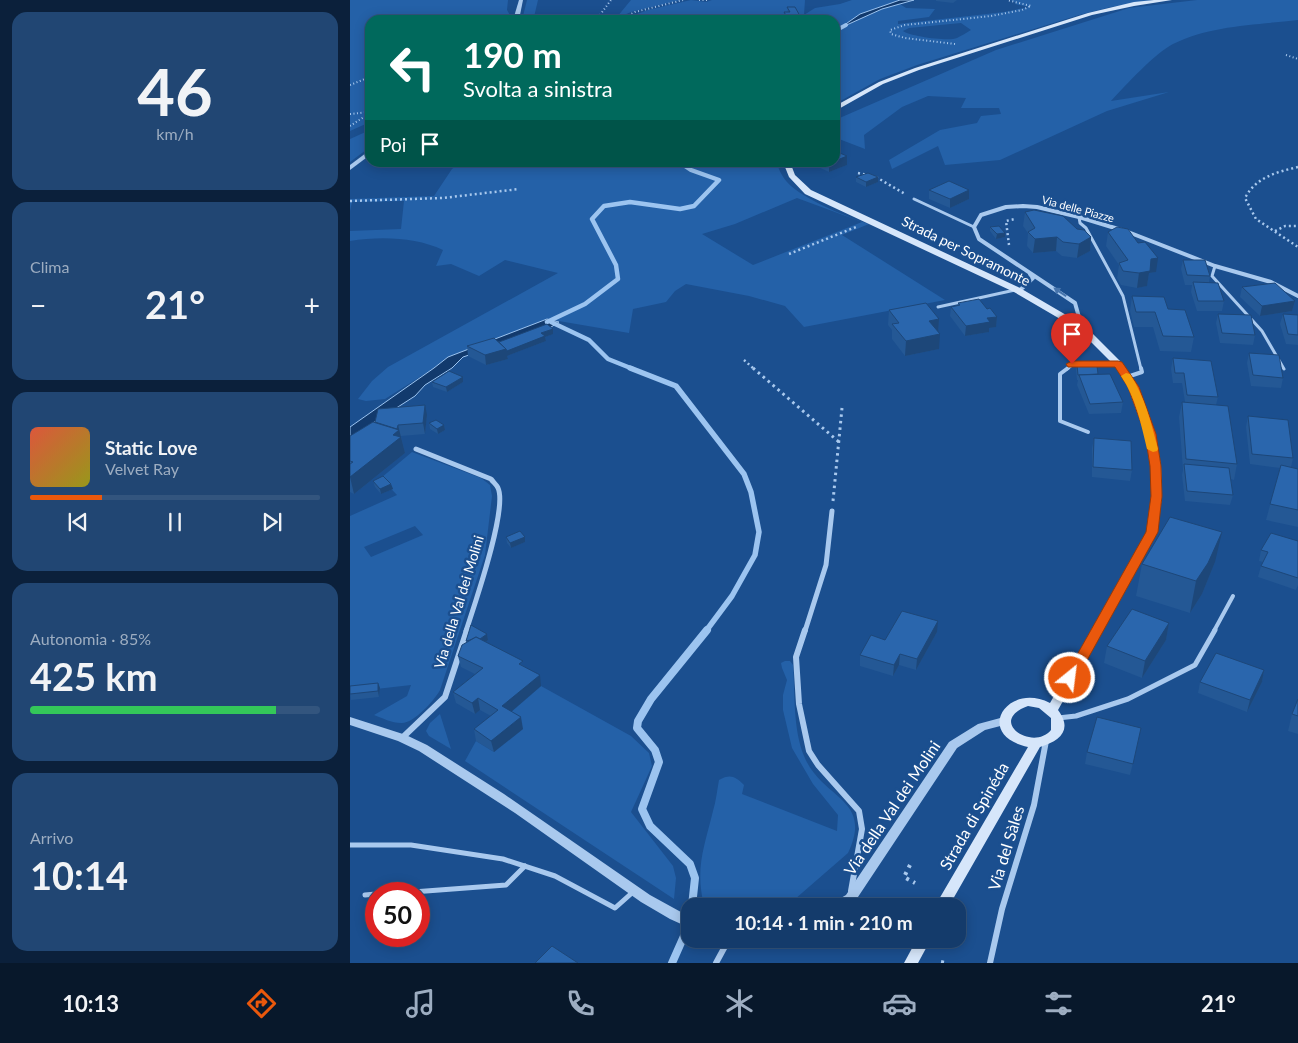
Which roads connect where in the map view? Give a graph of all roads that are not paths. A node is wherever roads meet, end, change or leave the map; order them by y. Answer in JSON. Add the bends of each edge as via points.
{"nodes":[{"id":1,"x":521,"y":0,"type":"edge"},
{"id":2,"x":1169,"y":0,"type":"edge"},
{"id":3,"x":517,"y":15,"type":"edge"},
{"id":4,"x":840,"y":106,"type":"edge"},
{"id":5,"x":365,"y":156,"type":"edge"},
{"id":6,"x":787,"y":167,"type":"edge"},
{"id":7,"x":350,"y":168,"type":"edge"},
{"id":8,"x":914,"y":199,"type":"road end"},
{"id":9,"x":1079,"y":217,"type":"junction"},
{"id":10,"x":974,"y":227,"type":"junction"},
{"id":11,"x":1022,"y":266,"type":"junction"},
{"id":12,"x":1215,"y":266,"type":"junction"},
{"id":13,"x":1018,"y":290,"type":"junction"},
{"id":14,"x":1298,"y":296,"type":"edge"},
{"id":15,"x":938,"y":307,"type":"dead end"},
{"id":16,"x":1082,"y":328,"type":"junction"},
{"id":17,"x":1118,"y":364,"type":"junction"},
{"id":18,"x":1284,"y":369,"type":"dead end"},
{"id":19,"x":1127,"y":378,"type":"junction"},
{"id":20,"x":1088,"y":432,"type":"dead end"},
{"id":21,"x":416,"y":449,"type":"dead end"},
{"id":22,"x":832,"y":511,"type":"road end"},
{"id":23,"x":1233,"y":596,"type":"dead end"},
{"id":24,"x":1055,"y":714,"type":"junction"},
{"id":25,"x":350,"y":721,"type":"edge"},
{"id":26,"x":1004,"y":721,"type":"junction"},
{"id":27,"x":402,"y":738,"type":"junction"},
{"id":28,"x":1041,"y":742,"type":"junction"},
{"id":29,"x":350,"y":845,"type":"edge"},
{"id":30,"x":525,"y":866,"type":"junction"},
{"id":31,"x":430,"y":891,"type":"edge"},
{"id":32,"x":635,"y":891,"type":"junction"},
{"id":33,"x":850,"y":898,"type":"edge"},
{"id":34,"x":851,"y":898,"type":"edge"},
{"id":35,"x":947,"y":898,"type":"edge"},
{"id":36,"x":681,"y":919,"type":"edge"},
{"id":37,"x":724,"y":948,"type":"edge"},
{"id":38,"x":919,"y":948,"type":"edge"},
{"id":39,"x":716,"y":963,"type":"edge"},
{"id":40,"x":911,"y":963,"type":"edge"},
{"id":41,"x":990,"y":963,"type":"edge"}],
"edges":[{"from":1,"to":3,"type":"street"},
{"from":2,"to":4,"type":"main road","via":[[1103,11],[917,69],[881,83]]},
{"from":5,"to":7,"type":"street"},
{"from":6,"to":13,"type":"main road","name":"Strada per Sopramonte","via":[[796,182],[808,192]]},
{"from":8,"to":10,"type":"lane"},
{"from":9,"to":10,"type":"street","name":"Via delle Piazze","via":[[1037,206],[1006,207],[981,214]]},
{"from":9,"to":12,"type":"street","name":"Via delle Piazze"},
{"from":9,"to":19,"type":"lane","via":[[1123,296],[1142,372]]},
{"from":10,"to":11,"type":"street","via":[[979,240]]},
{"from":11,"to":13,"type":"street","via":[[1033,278]]},
{"from":16,"to":11,"type":"street","one_way":true,"via":[[1075,303]]},
{"from":12,"to":14,"type":"street","name":"Via delle Piazze","via":[[1270,282]]},
{"from":12,"to":18,"type":"lane","via":[[1212,276],[1262,331]]},
{"from":13,"to":15,"type":"lane"},
{"from":13,"to":16,"type":"main road","name":"Strada per Sopramonte"},
{"from":16,"to":17,"type":"main road","name":"Strada per Sopramonte"},
{"from":17,"to":19,"type":"main road","name":"Strada per Sopramonte"},
{"from":17,"to":20,"type":"lane","via":[[1072,364],[1060,374],[1060,421]]},
{"from":19,"to":24,"type":"main road","name":"Strada per Sopramonte","via":[[1143,410],[1156,466],[1152,532]]},
{"from":21,"to":27,"type":"street","name":"Via della Val dei Molini","via":[[491,479],[499,489],[499,505],[492,550],[446,697]]},
{"from":22,"to":33,"type":"street","via":[[826,566],[796,657],[799,704],[809,751],[859,811],[862,829]]},
{"from":23,"to":24,"type":"lane","via":[[1196,665],[1128,699],[1076,716]]},
{"from":24,"to":26,"type":"main road","via":[[1041,704],[1028,702],[1015,704],[1006,712]]},
{"from":24,"to":28,"type":"main road","via":[[1060,727],[1056,735]]},
{"from":25,"to":27,"type":"street"},
{"from":26,"to":28,"type":"main road","via":[[1007,729],[1024,742]]},
{"from":26,"to":34,"type":"street","name":"Via della Val dei Molini","via":[[982,727],[953,745]]},
{"from":27,"to":32,"type":"street","via":[[451,765]]},
{"from":28,"to":35,"type":"main road","name":"Strada di Spinéda"},
{"from":28,"to":41,"type":"street","name":"Via del Sàles","via":[[1034,806],[1002,909]]},
{"from":29,"to":30,"type":"lane","via":[[411,845],[503,859]]},
{"from":30,"to":31,"type":"lane","via":[[506,885]]},
{"from":30,"to":32,"type":"lane","via":[[555,876],[615,908]]},
{"from":32,"to":36,"type":"street"},
{"from":37,"to":39,"type":"street"},
{"from":38,"to":40,"type":"main road"}]}
